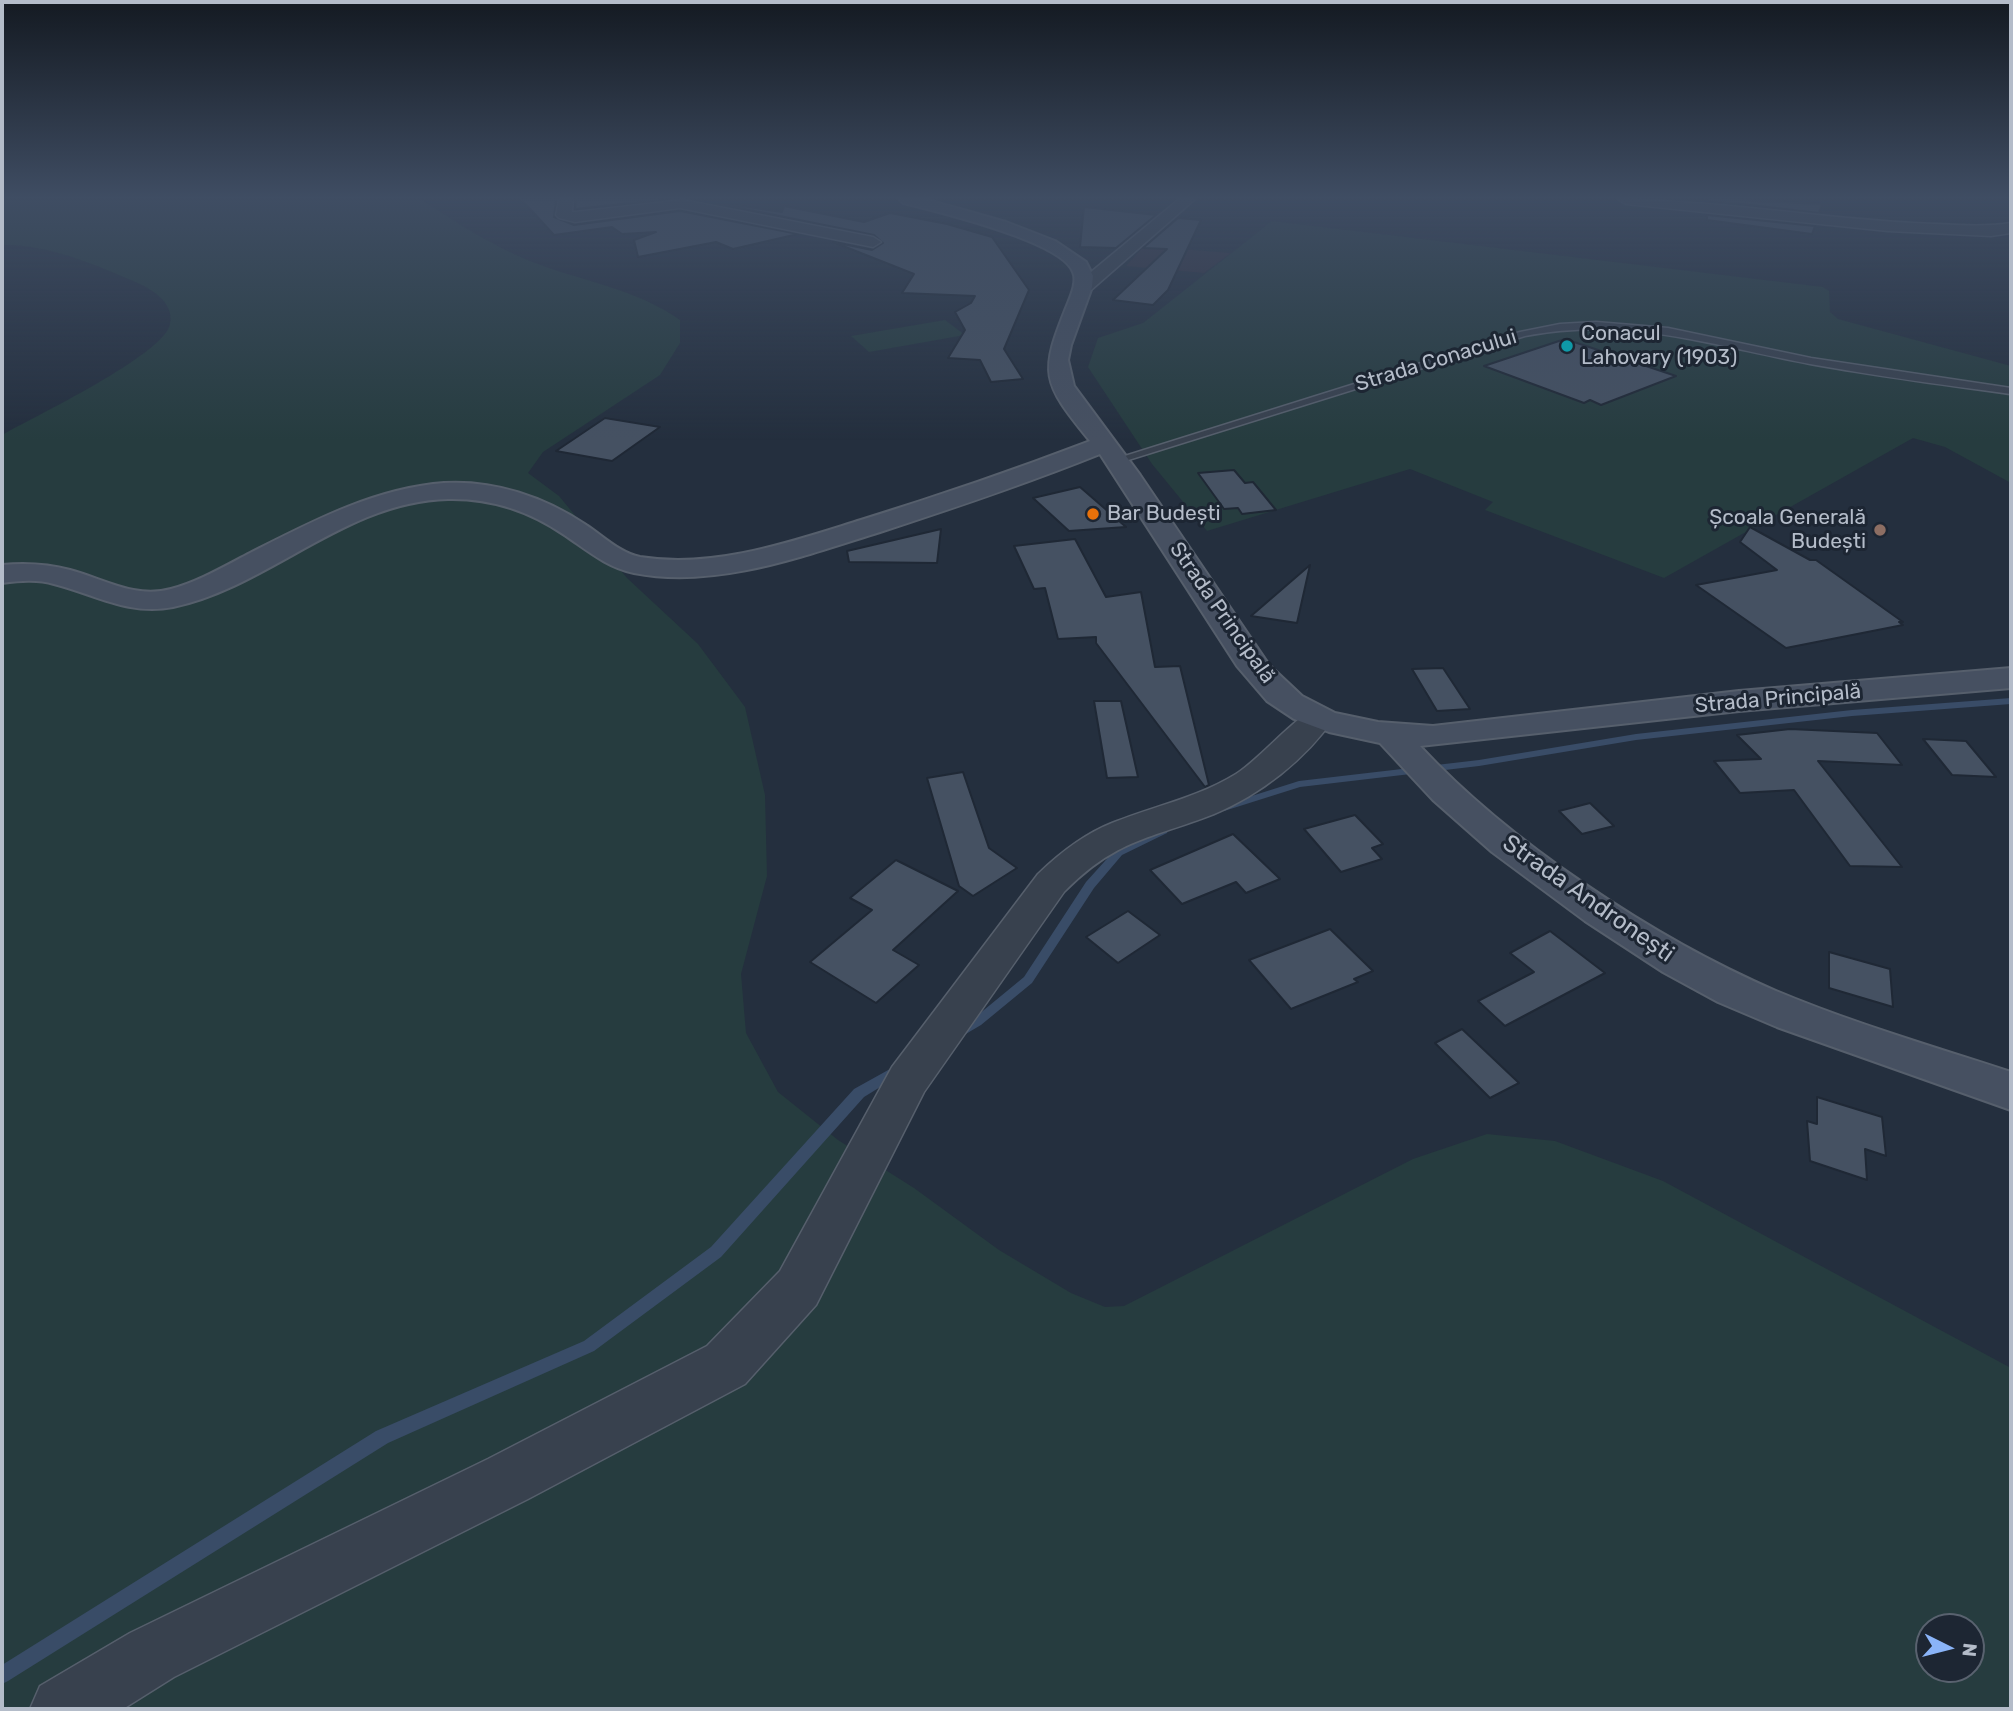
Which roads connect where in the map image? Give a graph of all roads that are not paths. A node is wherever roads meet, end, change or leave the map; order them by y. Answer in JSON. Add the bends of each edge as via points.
{"nodes":[{"id":1,"x":1084,"y":280,"type":"edge"},
{"id":2,"x":1092,"y":280,"type":"edge"},
{"id":3,"x":1085,"y":286,"type":"junction"},
{"id":4,"x":2011,"y":391,"type":"edge"},
{"id":5,"x":1112,"y":452,"type":"junction"},
{"id":6,"x":2,"y":574,"type":"edge"},
{"id":7,"x":2011,"y":678,"type":"edge"},
{"id":8,"x":1318,"y":718,"type":"junction"},
{"id":9,"x":1407,"y":754,"type":"junction"},
{"id":10,"x":2011,"y":1091,"type":"edge"},
{"id":11,"x":63,"y":1709,"type":"edge"}],
"edges":[{"from":1,"to":3,"type":"main road"},
{"from":2,"to":3,"type":"street"},
{"from":3,"to":5,"type":"main road","name":"Strada Principală","via":[[1062,336],[1058,373],[1067,393]]},
{"from":4,"to":5,"type":"lane","name":"Strada Conacului","via":[[1813,362],[1655,328],[1560,327]]},
{"from":5,"to":6,"type":"main road","via":[[807,545],[711,566],[656,567],[626,562],[550,514],[491,492],[464,490],[394,499],[176,598],[137,601],[48,574]]},
{"from":5,"to":8,"type":"main road","name":"Strada Principală","via":[[1266,682],[1290,703]]},
{"from":7,"to":9,"type":"main road","name":"Strada Principală","via":[[1739,701],[1433,736]]},
{"from":8,"to":9,"type":"main road","name":"Strada Principală","via":[[1350,727]]},
{"from":8,"to":11,"type":"street","via":[[1254,779],[1221,798],[1100,844],[1072,862],[1052,883],[908,1080],[798,1288],[726,1364],[508,1479],[152,1655]]},
{"from":9,"to":10,"type":"main road","name":"Strada Andronești","via":[[1451,800],[1539,869],[1679,962],[1761,1002]]}]}
